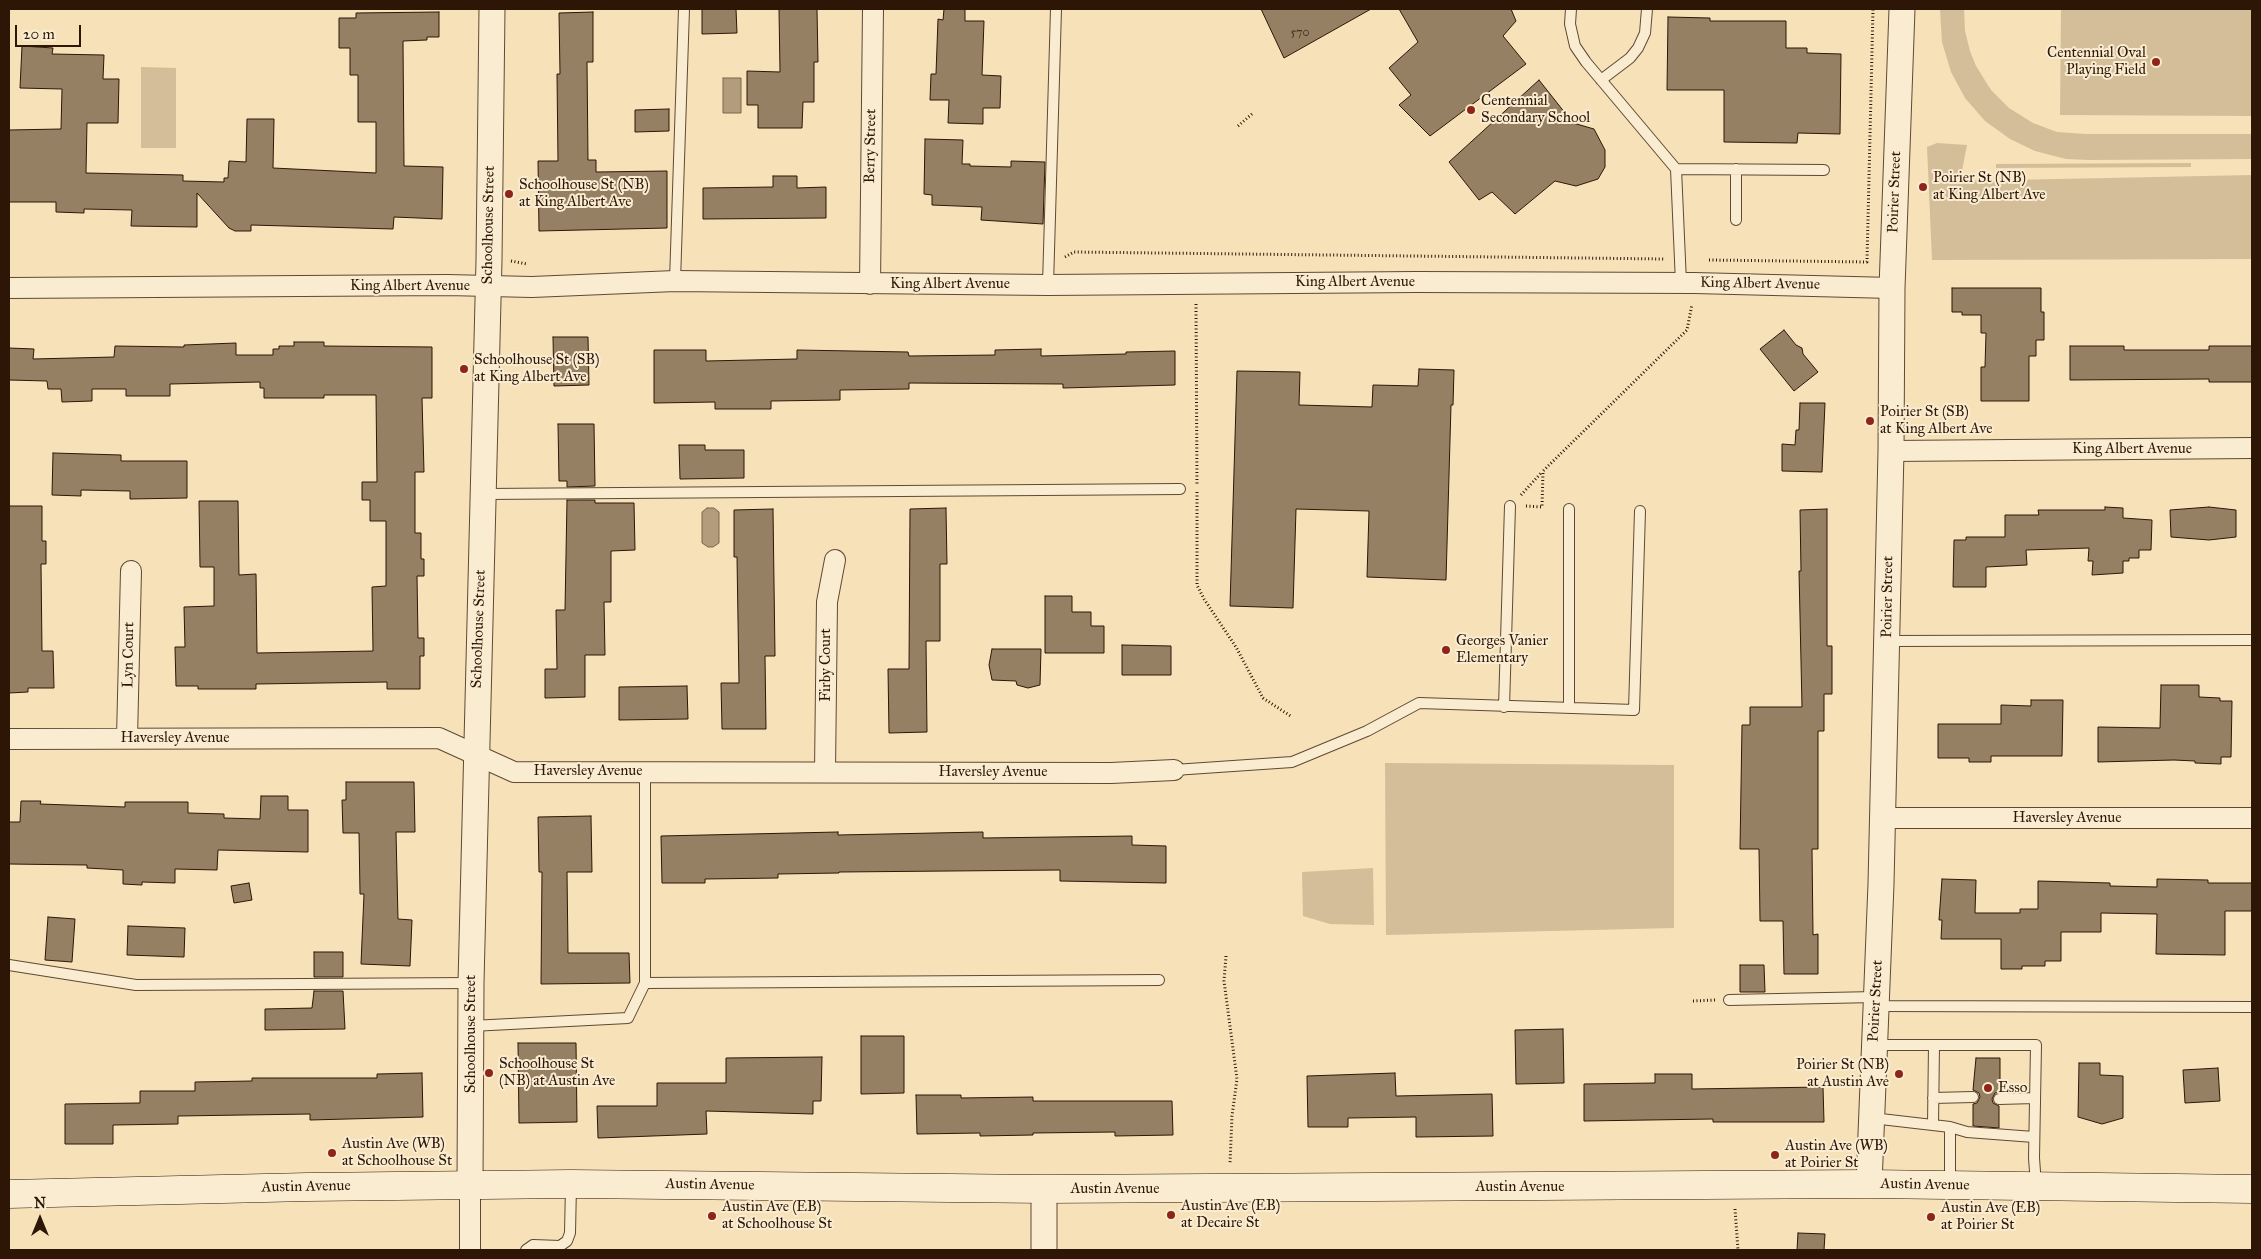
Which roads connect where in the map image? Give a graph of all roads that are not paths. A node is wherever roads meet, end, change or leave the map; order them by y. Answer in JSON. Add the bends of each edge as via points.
{"nodes":[{"id":1,"x":492,"y":9,"type":"edge"},
{"id":2,"x":684,"y":9,"type":"edge"},
{"id":3,"x":872,"y":9,"type":"edge"},
{"id":4,"x":1056,"y":9,"type":"edge"},
{"id":5,"x":1571,"y":9,"type":"edge"},
{"id":6,"x":1648,"y":9,"type":"edge"},
{"id":7,"x":1902,"y":9,"type":"edge"},
{"id":8,"x":1601,"y":80,"type":"junction"},
{"id":9,"x":1676,"y":169,"type":"junction"},
{"id":10,"x":1736,"y":169,"type":"junction"},
{"id":11,"x":1824,"y":170,"type":"dead end"},
{"id":12,"x":1736,"y":220,"type":"dead end"},
{"id":13,"x":1048,"y":276,"type":"junction"},
{"id":14,"x":675,"y":281,"type":"junction"},
{"id":15,"x":1681,"y":283,"type":"junction"},
{"id":16,"x":870,"y":284,"type":"junction"},
{"id":17,"x":488,"y":286,"type":"junction"},
{"id":18,"x":9,"y":288,"type":"edge"},
{"id":19,"x":1892,"y":288,"type":"junction"},
{"id":20,"x":2252,"y":448,"type":"edge"},
{"id":21,"x":1891,"y":451,"type":"junction"},
{"id":22,"x":1180,"y":489,"type":"dead end"},
{"id":23,"x":483,"y":494,"type":"junction"},
{"id":24,"x":1510,"y":506,"type":"road end"},
{"id":25,"x":1569,"y":509,"type":"dead end"},
{"id":26,"x":1640,"y":511,"type":"dead end"},
{"id":27,"x":835,"y":560,"type":"dead end"},
{"id":28,"x":131,"y":572,"type":"dead end"},
{"id":29,"x":2252,"y":640,"type":"edge"},
{"id":30,"x":1887,"y":641,"type":"junction"},
{"id":31,"x":1504,"y":707,"type":"junction"},
{"id":32,"x":1569,"y":708,"type":"junction"},
{"id":33,"x":127,"y":738,"type":"junction"},
{"id":34,"x":9,"y":739,"type":"edge"},
{"id":35,"x":476,"y":755,"type":"junction"},
{"id":36,"x":1174,"y":770,"type":"joint"},
{"id":37,"x":645,"y":771,"type":"junction"},
{"id":38,"x":826,"y":771,"type":"junction"},
{"id":39,"x":1882,"y":818,"type":"junction"},
{"id":40,"x":2252,"y":818,"type":"edge"},
{"id":41,"x":9,"y":965,"type":"edge"},
{"id":42,"x":1159,"y":980,"type":"dead end"},
{"id":43,"x":471,"y":983,"type":"junction"},
{"id":44,"x":645,"y":983,"type":"junction"},
{"id":45,"x":1729,"y":1000,"type":"dead end"},
{"id":46,"x":1876,"y":1002,"type":"junction"},
{"id":47,"x":2252,"y":1008,"type":"edge"},
{"id":48,"x":471,"y":1026,"type":"junction"},
{"id":49,"x":1874,"y":1045,"type":"junction"},
{"id":50,"x":1934,"y":1045,"type":"junction"},
{"id":51,"x":1973,"y":1097,"type":"dead end"},
{"id":52,"x":1934,"y":1098,"type":"junction"},
{"id":53,"x":2035,"y":1098,"type":"junction"},
{"id":54,"x":2000,"y":1099,"type":"dead end"},
{"id":55,"x":1872,"y":1118,"type":"junction"},
{"id":56,"x":1933,"y":1125,"type":"junction"},
{"id":57,"x":1950,"y":1126,"type":"junction"},
{"id":58,"x":2034,"y":1136,"type":"junction"},
{"id":59,"x":470,"y":1184,"type":"junction"},
{"id":60,"x":571,"y":1184,"type":"junction"},
{"id":61,"x":1869,"y":1184,"type":"junction"},
{"id":62,"x":1950,"y":1186,"type":"junction"},
{"id":63,"x":2036,"y":1187,"type":"junction"},
{"id":64,"x":1044,"y":1189,"type":"junction"},
{"id":65,"x":2252,"y":1189,"type":"edge"},
{"id":66,"x":9,"y":1194,"type":"edge"},
{"id":67,"x":470,"y":1250,"type":"edge"},
{"id":68,"x":526,"y":1250,"type":"edge"},
{"id":69,"x":1044,"y":1250,"type":"edge"}],
"edges":[{"from":1,"to":17,"type":"street","name":"Schoolhouse Street"},
{"from":2,"to":14,"type":"lane"},
{"from":3,"to":16,"type":"street","name":"Berry Street"},
{"from":4,"to":13,"type":"lane"},
{"from":5,"to":8,"type":"lane","via":[[1570,24],[1575,46]]},
{"from":6,"to":8,"type":"lane","via":[[1645,33],[1638,48]]},
{"from":7,"to":19,"type":"street","name":"Poirier Street"},
{"from":8,"to":9,"type":"lane"},
{"from":9,"to":10,"type":"lane"},
{"from":9,"to":15,"type":"lane"},
{"from":10,"to":11,"type":"lane"},
{"from":10,"to":12,"type":"lane"},
{"from":13,"to":15,"type":"street","name":"King Albert Avenue"},
{"from":13,"to":16,"type":"street","name":"King Albert Avenue"},
{"from":14,"to":16,"type":"street","name":"King Albert Avenue"},
{"from":14,"to":17,"type":"street","name":"King Albert Avenue"},
{"from":15,"to":19,"type":"street","name":"King Albert Avenue"},
{"from":17,"to":18,"type":"street","name":"King Albert Avenue"},
{"from":17,"to":23,"type":"street","name":"Schoolhouse Street"},
{"from":19,"to":21,"type":"street","name":"Poirier Street"},
{"from":20,"to":21,"type":"street","name":"King Albert Avenue"},
{"from":21,"to":30,"type":"street","name":"Poirier Street"},
{"from":22,"to":23,"type":"lane"},
{"from":23,"to":35,"type":"street","name":"Schoolhouse Street"},
{"from":24,"to":31,"type":"lane"},
{"from":25,"to":32,"type":"lane"},
{"from":26,"to":32,"type":"lane","via":[[1634,710]]},
{"from":27,"to":38,"type":"street","name":"Firby Court","via":[[827,602]]},
{"from":28,"to":33,"type":"street","name":"Lyn Court"},
{"from":29,"to":30,"type":"lane"},
{"from":30,"to":39,"type":"street","name":"Poirier Street"},
{"from":31,"to":32,"type":"lane"},
{"from":31,"to":36,"type":"lane","via":[[1419,704],[1367,731],[1292,762]]},
{"from":33,"to":34,"type":"street","name":"Haversley Avenue"},
{"from":33,"to":35,"type":"street","name":"Haversley Avenue","via":[[439,738]]},
{"from":35,"to":37,"type":"street","name":"Haversley Avenue","via":[[514,772]]},
{"from":35,"to":43,"type":"street","name":"Schoolhouse Street"},
{"from":36,"to":38,"type":"street","name":"Haversley Avenue","via":[[1111,773]]},
{"from":37,"to":38,"type":"street","name":"Haversley Avenue"},
{"from":37,"to":44,"type":"lane"},
{"from":39,"to":40,"type":"street","name":"Haversley Avenue"},
{"from":39,"to":46,"type":"street","name":"Poirier Street"},
{"from":41,"to":43,"type":"lane","via":[[136,985]]},
{"from":42,"to":44,"type":"lane"},
{"from":43,"to":48,"type":"street","name":"Schoolhouse Street"},
{"from":44,"to":48,"type":"lane","via":[[628,1018]]},
{"from":45,"to":46,"type":"lane"},
{"from":46,"to":47,"type":"lane"},
{"from":46,"to":49,"type":"street","name":"Poirier Street"},
{"from":48,"to":59,"type":"street","name":"Schoolhouse Street"},
{"from":49,"to":50,"type":"lane"},
{"from":49,"to":55,"type":"street","name":"Poirier Street"},
{"from":50,"to":52,"type":"lane"},
{"from":50,"to":53,"type":"lane","via":[[2036,1045]]},
{"from":51,"to":52,"type":"lane"},
{"from":52,"to":56,"type":"lane"},
{"from":53,"to":54,"type":"lane"},
{"from":53,"to":58,"type":"lane"},
{"from":55,"to":56,"type":"lane"},
{"from":55,"to":61,"type":"street","name":"Poirier Street"},
{"from":56,"to":57,"type":"lane"},
{"from":57,"to":58,"type":"lane","via":[[1967,1132]]},
{"from":57,"to":62,"type":"lane"},
{"from":58,"to":63,"type":"lane"},
{"from":59,"to":60,"type":"main road","name":"Austin Avenue"},
{"from":59,"to":66,"type":"main road","name":"Austin Avenue"},
{"from":59,"to":67,"type":"street","name":"Schoolhouse Street"},
{"from":60,"to":64,"type":"main road","name":"Austin Avenue"},
{"from":60,"to":68,"type":"lane","via":[[568,1242],[560,1246],[534,1245]]},
{"from":61,"to":62,"type":"main road","name":"Austin Avenue"},
{"from":61,"to":64,"type":"main road","name":"Austin Avenue"},
{"from":62,"to":63,"type":"main road","name":"Austin Avenue"},
{"from":63,"to":65,"type":"main road","name":"Austin Avenue"},
{"from":64,"to":69,"type":"street"}]}
